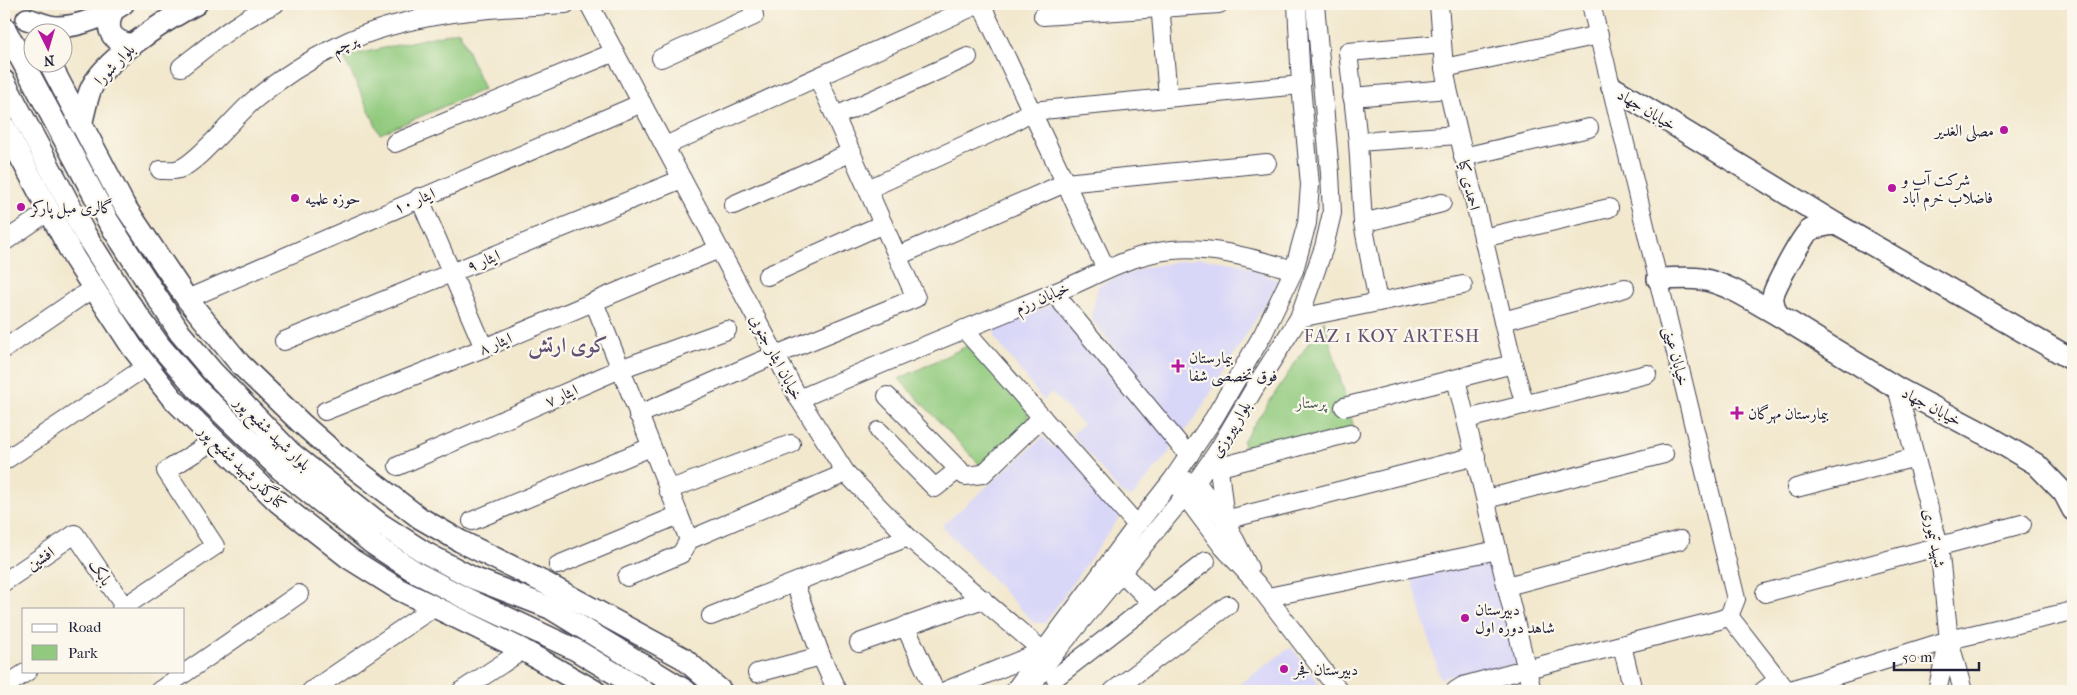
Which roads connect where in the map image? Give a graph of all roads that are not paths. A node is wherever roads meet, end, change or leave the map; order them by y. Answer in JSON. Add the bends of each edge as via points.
{"nodes":[{"id":1,"x":196,"y":4,"type":"edge"},
{"id":2,"x":275,"y":4,"type":"edge"},
{"id":3,"x":566,"y":4,"type":"edge"},
{"id":4,"x":589,"y":4,"type":"edge"},
{"id":5,"x":752,"y":4,"type":"edge"},
{"id":6,"x":980,"y":4,"type":"edge"},
{"id":7,"x":1219,"y":4,"type":"edge"},
{"id":8,"x":1297,"y":4,"type":"edge"},
{"id":9,"x":1316,"y":4,"type":"edge"},
{"id":10,"x":1439,"y":4,"type":"edge"},
{"id":11,"x":1591,"y":4,"type":"edge"},
{"id":12,"x":1160,"y":6,"type":"edge"},
{"id":13,"x":118,"y":7,"type":"edge"},
{"id":14,"x":1043,"y":16,"type":"dead end"},
{"id":15,"x":26,"y":18,"type":"edge"},
{"id":16,"x":4,"y":26,"type":"edge"},
{"id":17,"x":1599,"y":34,"type":"junction"},
{"id":18,"x":131,"y":44,"type":"junction"},
{"id":19,"x":1442,"y":44,"type":"junction"},
{"id":20,"x":615,"y":52,"type":"junction"},
{"id":21,"x":968,"y":57,"type":"dead end"},
{"id":22,"x":661,"y":58,"type":"dead end"},
{"id":23,"x":181,"y":67,"type":"dead end"},
{"id":24,"x":1444,"y":68,"type":"junction"},
{"id":25,"x":54,"y":72,"type":"edge"},
{"id":26,"x":818,"y":78,"type":"junction"},
{"id":27,"x":4,"y":81,"type":"edge"},
{"id":28,"x":1301,"y":85,"type":"junction"},
{"id":29,"x":1612,"y":87,"type":"junction"},
{"id":30,"x":1448,"y":89,"type":"junction"},
{"id":31,"x":1168,"y":97,"type":"junction"},
{"id":32,"x":1352,"y":97,"type":"junction"},
{"id":33,"x":642,"y":103,"type":"junction"},
{"id":34,"x":1032,"y":111,"type":"junction"},
{"id":35,"x":836,"y":116,"type":"junction"},
{"id":36,"x":81,"y":125,"type":"junction"},
{"id":37,"x":1589,"y":128,"type":"dead end"},
{"id":38,"x":4,"y":129,"type":"edge"},
{"id":39,"x":1458,"y":135,"type":"junction"},
{"id":40,"x":1358,"y":142,"type":"junction"},
{"id":41,"x":394,"y":143,"type":"dead end"},
{"id":42,"x":664,"y":146,"type":"junction"},
{"id":43,"x":852,"y":152,"type":"junction"},
{"id":44,"x":1463,"y":157,"type":"junction"},
{"id":45,"x":1267,"y":162,"type":"dead end"},
{"id":46,"x":160,"y":170,"type":"dead end"},
{"id":47,"x":682,"y":179,"type":"junction"},
{"id":48,"x":1065,"y":183,"type":"junction"},
{"id":49,"x":868,"y":189,"type":"junction"},
{"id":50,"x":419,"y":197,"type":"junction"},
{"id":51,"x":1442,"y":203,"type":"dead end"},
{"id":52,"x":733,"y":205,"type":"dead end"},
{"id":53,"x":1609,"y":208,"type":"dead end"},
{"id":54,"x":49,"y":211,"type":"junction"},
{"id":55,"x":1363,"y":223,"type":"junction"},
{"id":56,"x":884,"y":224,"type":"junction"},
{"id":57,"x":1836,"y":224,"type":"junction"},
{"id":58,"x":1482,"y":238,"type":"junction"},
{"id":59,"x":4,"y":242,"type":"edge"},
{"id":60,"x":719,"y":249,"type":"junction"},
{"id":61,"x":155,"y":251,"type":"junction"},
{"id":62,"x":898,"y":256,"type":"junction"},
{"id":63,"x":1106,"y":269,"type":"junction"},
{"id":64,"x":1294,"y":270,"type":"junction"},
{"id":65,"x":452,"y":273,"type":"junction"},
{"id":66,"x":767,"y":276,"type":"dead end"},
{"id":67,"x":1658,"y":279,"type":"junction"},
{"id":68,"x":1463,"y":285,"type":"dead end"},
{"id":69,"x":93,"y":288,"type":"junction"},
{"id":70,"x":1625,"y":288,"type":"dead end"},
{"id":71,"x":1054,"y":293,"type":"junction"},
{"id":72,"x":187,"y":299,"type":"junction"},
{"id":73,"x":594,"y":302,"type":"junction"},
{"id":74,"x":1378,"y":302,"type":"junction"},
{"id":75,"x":1778,"y":315,"type":"junction"},
{"id":76,"x":1299,"y":318,"type":"junction"},
{"id":77,"x":1503,"y":321,"type":"junction"},
{"id":78,"x":964,"y":328,"type":"junction"},
{"id":79,"x":727,"y":330,"type":"dead end"},
{"id":80,"x":284,"y":341,"type":"dead end"},
{"id":81,"x":4,"y":348,"type":"edge"},
{"id":82,"x":484,"y":348,"type":"junction"},
{"id":83,"x":776,"y":356,"type":"junction"},
{"id":84,"x":2073,"y":360,"type":"edge"},
{"id":85,"x":1513,"y":364,"type":"junction"},
{"id":86,"x":147,"y":366,"type":"junction"},
{"id":87,"x":620,"y":369,"type":"junction"},
{"id":88,"x":1647,"y":374,"type":"dead end"},
{"id":89,"x":1456,"y":379,"type":"junction"},
{"id":90,"x":1897,"y":388,"type":"junction"},
{"id":91,"x":235,"y":396,"type":"junction"},
{"id":92,"x":887,"y":396,"type":"dead end"},
{"id":93,"x":799,"y":399,"type":"junction"},
{"id":94,"x":1525,"y":405,"type":"junction"},
{"id":95,"x":1344,"y":407,"type":"dead end"},
{"id":96,"x":325,"y":411,"type":"dead end"},
{"id":97,"x":638,"y":415,"type":"junction"},
{"id":98,"x":1042,"y":418,"type":"junction"},
{"id":99,"x":1467,"y":419,"type":"junction"},
{"id":100,"x":879,"y":431,"type":"dead end"},
{"id":101,"x":1350,"y":433,"type":"dead end"},
{"id":102,"x":215,"y":440,"type":"junction"},
{"id":103,"x":791,"y":444,"type":"dead end"},
{"id":104,"x":651,"y":446,"type":"junction"},
{"id":105,"x":1664,"y":454,"type":"dead end"},
{"id":106,"x":1189,"y":456,"type":"junction"},
{"id":107,"x":1476,"y":456,"type":"junction"},
{"id":108,"x":1916,"y":457,"type":"junction"},
{"id":109,"x":1218,"y":459,"type":"junction"},
{"id":110,"x":4,"y":461,"type":"edge"},
{"id":111,"x":398,"y":466,"type":"dead end"},
{"id":112,"x":959,"y":469,"type":"junction"},
{"id":113,"x":846,"y":473,"type":"junction"},
{"id":114,"x":1173,"y":480,"type":"junction"},
{"id":115,"x":1196,"y":482,"type":"junction"},
{"id":116,"x":1796,"y":488,"type":"dead end"},
{"id":117,"x":668,"y":490,"type":"junction"},
{"id":118,"x":1184,"y":496,"type":"junction"},
{"id":119,"x":1486,"y":499,"type":"junction"},
{"id":120,"x":2073,"y":510,"type":"edge"},
{"id":121,"x":679,"y":515,"type":"junction"},
{"id":122,"x":1225,"y":520,"type":"junction"},
{"id":123,"x":472,"y":521,"type":"dead end"},
{"id":124,"x":2022,"y":524,"type":"dead end"},
{"id":125,"x":1137,"y":525,"type":"junction"},
{"id":126,"x":76,"y":534,"type":"joint"},
{"id":127,"x":908,"y":537,"type":"junction"},
{"id":128,"x":688,"y":540,"type":"junction"},
{"id":129,"x":1680,"y":540,"type":"dead end"},
{"id":130,"x":1939,"y":546,"type":"junction"},
{"id":131,"x":1498,"y":550,"type":"junction"},
{"id":132,"x":1206,"y":561,"type":"dead end"},
{"id":133,"x":558,"y":565,"type":"dead end"},
{"id":134,"x":1122,"y":573,"type":"junction"},
{"id":135,"x":627,"y":577,"type":"dead end"},
{"id":136,"x":4,"y":582,"type":"edge"},
{"id":137,"x":795,"y":584,"type":"junction"},
{"id":138,"x":1507,"y":586,"type":"junction"},
{"id":139,"x":1263,"y":590,"type":"junction"},
{"id":140,"x":1765,"y":593,"type":"dead end"},
{"id":141,"x":299,"y":594,"type":"dead end"},
{"id":142,"x":983,"y":600,"type":"junction"},
{"id":143,"x":1151,"y":602,"type":"junction"},
{"id":144,"x":1228,"y":605,"type":"dead end"},
{"id":145,"x":434,"y":607,"type":"junction"},
{"id":146,"x":124,"y":608,"type":"edge"},
{"id":147,"x":2073,"y":611,"type":"edge"},
{"id":148,"x":711,"y":616,"type":"dead end"},
{"id":149,"x":1729,"y":616,"type":"junction"},
{"id":150,"x":580,"y":626,"type":"junction"},
{"id":151,"x":906,"y":626,"type":"junction"},
{"id":152,"x":1949,"y":640,"type":"junction"},
{"id":153,"x":858,"y":643,"type":"dead end"},
{"id":154,"x":1622,"y":645,"type":"junction"},
{"id":155,"x":522,"y":650,"type":"junction"},
{"id":156,"x":821,"y":656,"type":"junction"},
{"id":157,"x":1052,"y":671,"type":"edge"},
{"id":158,"x":1520,"y":671,"type":"junction"},
{"id":159,"x":27,"y":672,"type":"edge"},
{"id":160,"x":758,"y":673,"type":"dead end"},
{"id":161,"x":175,"y":681,"type":"edge"},
{"id":162,"x":1784,"y":687,"type":"edge"},
{"id":163,"x":4,"y":688,"type":"edge"},
{"id":164,"x":159,"y":691,"type":"edge"},
{"id":165,"x":311,"y":691,"type":"edge"},
{"id":166,"x":461,"y":691,"type":"edge"},
{"id":167,"x":595,"y":691,"type":"edge"},
{"id":168,"x":644,"y":691,"type":"edge"},
{"id":169,"x":686,"y":691,"type":"edge"},
{"id":170,"x":704,"y":691,"type":"edge"},
{"id":171,"x":721,"y":691,"type":"edge"},
{"id":172,"x":837,"y":691,"type":"edge"},
{"id":173,"x":935,"y":691,"type":"edge"},
{"id":174,"x":945,"y":691,"type":"edge"},
{"id":175,"x":1014,"y":691,"type":"edge"},
{"id":176,"x":1029,"y":691,"type":"edge"},
{"id":177,"x":1113,"y":691,"type":"edge"},
{"id":178,"x":1339,"y":691,"type":"edge"},
{"id":179,"x":1455,"y":691,"type":"edge"},
{"id":180,"x":1532,"y":691,"type":"edge"},
{"id":181,"x":1633,"y":691,"type":"edge"},
{"id":182,"x":1763,"y":691,"type":"edge"},
{"id":183,"x":1937,"y":691,"type":"edge"},
{"id":184,"x":1963,"y":691,"type":"edge"}],
"edges":[{"from":1,"to":18,"type":"main road","name":"بلوار شورا"},
{"from":2,"to":23,"type":"street","via":[[227,31]]},
{"from":3,"to":46,"type":"street","name":"پرچم","via":[[518,6],[433,17],[369,32],[294,70],[253,101],[194,161],[179,169]]},
{"from":4,"to":20,"type":"street","name":"خیابان ایثار جنوبی"},
{"from":5,"to":22,"type":"street","via":[[754,16]]},
{"from":6,"to":26,"type":"street"},
{"from":6,"to":34,"type":"street"},
{"from":7,"to":12,"type":"street"},
{"from":8,"to":28,"type":"street","name":"بلوار پیروزی"},
{"from":9,"to":76,"type":"street","name":"بلوار پیروزی","via":[[1332,213],[1324,247]]},
{"from":10,"to":19,"type":"street","name":"احمدی کیا"},
{"from":11,"to":17,"type":"street","name":"خیابان عینی"},
{"from":12,"to":14,"type":"street"},
{"from":12,"to":31,"type":"street"},
{"from":13,"to":15,"type":"main road","via":[[82,23],[56,27]]},
{"from":13,"to":18,"type":"main road","via":[[108,21],[110,33],[119,42]]},
{"from":16,"to":91,"type":"main road","name":"بلوار شهید شفیع پور","via":[[108,221],[180,333]]},
{"from":17,"to":24,"type":"street"},
{"from":17,"to":29,"type":"street","name":"خیابان عینی"},
{"from":18,"to":36,"type":"main road","name":"بلوار شورا","via":[[90,90]]},
{"from":19,"to":24,"type":"street","name":"احمدی کیا"},
{"from":19,"to":32,"type":"street","via":[[1348,52]]},
{"from":20,"to":33,"type":"street","name":"خیابان ایثار جنوبی"},
{"from":20,"to":41,"type":"street"},
{"from":21,"to":35,"type":"street"},
{"from":24,"to":30,"type":"street","name":"احمدی کیا"},
{"from":25,"to":36,"type":"main road"},
{"from":26,"to":35,"type":"street"},
{"from":26,"to":42,"type":"street"},
{"from":27,"to":168,"type":"main road","name":"بلوار شهید شفیع پور","via":[[85,234],[125,297],[160,346],[198,390],[242,432],[288,475],[380,549],[454,592],[576,650]]},
{"from":28,"to":31,"type":"street"},
{"from":28,"to":64,"type":"street","name":"بلوار پیروزی","via":[[1310,185],[1307,223]]},
{"from":29,"to":57,"type":"main road","name":"خیابان جهاد"},
{"from":29,"to":67,"type":"street","name":"خیابان عینی"},
{"from":30,"to":32,"type":"street"},
{"from":30,"to":39,"type":"street","name":"احمدی کیا"},
{"from":31,"to":34,"type":"street"},
{"from":32,"to":40,"type":"street"},
{"from":33,"to":42,"type":"street","name":"خیابان ایثار جنوبی"},
{"from":33,"to":50,"type":"street","name":"ایثار ۱۰"},
{"from":34,"to":48,"type":"street"},
{"from":34,"to":49,"type":"street"},
{"from":35,"to":43,"type":"street"},
{"from":36,"to":61,"type":"main road","via":[[124,205]]},
{"from":37,"to":44,"type":"street"},
{"from":38,"to":54,"type":"main road","name":"کنارگذر شهید شفیع پور"},
{"from":39,"to":40,"type":"street"},
{"from":39,"to":44,"type":"street","name":"احمدی کیا"},
{"from":40,"to":55,"type":"street"},
{"from":42,"to":47,"type":"street","name":"خیابان ایثار جنوبی"},
{"from":43,"to":49,"type":"street"},
{"from":43,"to":52,"type":"street"},
{"from":44,"to":58,"type":"street","name":"احمدی کیا"},
{"from":45,"to":48,"type":"street"},
{"from":47,"to":60,"type":"street","name":"خیابان ایثار جنوبی"},
{"from":47,"to":65,"type":"street","name":"ایثار ۹"},
{"from":48,"to":62,"type":"street"},
{"from":48,"to":63,"type":"street"},
{"from":49,"to":56,"type":"street"},
{"from":50,"to":65,"type":"street"},
{"from":50,"to":72,"type":"street","name":"ایثار ۱۰"},
{"from":51,"to":55,"type":"street"},
{"from":53,"to":58,"type":"street"},
{"from":54,"to":59,"type":"street"},
{"from":54,"to":69,"type":"main road","name":"کنارگذر شهید شفیع پور"},
{"from":55,"to":74,"type":"street"},
{"from":56,"to":62,"type":"street"},
{"from":56,"to":66,"type":"street"},
{"from":57,"to":75,"type":"main road","via":[[1808,231],[1773,294],[1773,305]]},
{"from":57,"to":84,"type":"main road","name":"خیابان جهاد"},
{"from":58,"to":77,"type":"street","name":"احمدی کیا"},
{"from":60,"to":73,"type":"street","name":"ایثار ۸"},
{"from":60,"to":83,"type":"street","name":"خیابان ایثار جنوبی"},
{"from":61,"to":72,"type":"main road"},
{"from":61,"to":91,"type":"main road","via":[[161,282],[219,364]]},
{"from":62,"to":83,"type":"street","via":[[916,298]]},
{"from":63,"to":64,"type":"street","name":"خیابان رزم","via":[[1151,253],[1200,249],[1227,252]]},
{"from":63,"to":71,"type":"street","name":"خیابان رزم"},
{"from":64,"to":106,"type":"street","name":"بلوار پیروزی","via":[[1263,334]]},
{"from":65,"to":80,"type":"street","name":"ایثار ۹"},
{"from":65,"to":82,"type":"street"},
{"from":67,"to":75,"type":"main road","name":"خیابان جهاد","via":[[1714,282]]},
{"from":67,"to":149,"type":"street","name":"خیابان عینی","via":[[1736,599]]},
{"from":68,"to":74,"type":"street"},
{"from":69,"to":81,"type":"street"},
{"from":69,"to":86,"type":"main road","name":"کنارگذر شهید شفیع پور"},
{"from":70,"to":77,"type":"street"},
{"from":71,"to":78,"type":"street","name":"خیابان رزم"},
{"from":71,"to":106,"type":"street"},
{"from":72,"to":171,"type":"main road","via":[[240,364],[301,423],[420,518],[683,658]]},
{"from":73,"to":82,"type":"street","name":"ایثار ۸"},
{"from":73,"to":87,"type":"street"},
{"from":74,"to":76,"type":"street"},
{"from":75,"to":90,"type":"main road","name":"خیابان جهاد"},
{"from":76,"to":109,"type":"street","name":"بلوار پیروزی","via":[[1264,372]]},
{"from":77,"to":85,"type":"street","name":"احمدی کیا"},
{"from":78,"to":93,"type":"street","name":"خیابان رزم"},
{"from":78,"to":98,"type":"street"},
{"from":79,"to":87,"type":"street","name":"ایثار ۷"},
{"from":82,"to":96,"type":"street","name":"ایثار ۸"},
{"from":83,"to":93,"type":"street","name":"خیابان ایثار جنوبی"},
{"from":83,"to":97,"type":"street"},
{"from":85,"to":89,"type":"street"},
{"from":85,"to":94,"type":"street","name":"احمدی کیا"},
{"from":86,"to":102,"type":"main road","name":"کنارگذر شهید شفیع پور","via":[[172,398]]},
{"from":86,"to":110,"type":"street"},
{"from":87,"to":97,"type":"street"},
{"from":87,"to":111,"type":"street","name":"ایثار ۷"},
{"from":88,"to":94,"type":"street"},
{"from":89,"to":95,"type":"street"},
{"from":89,"to":99,"type":"street"},
{"from":90,"to":108,"type":"street","name":"شهید تیموری"},
{"from":90,"to":120,"type":"main road","name":"خیابان جهاد","via":[[2036,464],[2064,493]]},
{"from":91,"to":150,"type":"main road","name":"بلوار شهید شفیع پور","via":[[291,453],[379,523],[473,578],[550,608]]},
{"from":92,"to":112,"type":"street"},
{"from":93,"to":113,"type":"street","name":"خیابان ایثار جنوبی"},
{"from":94,"to":99,"type":"street"},
{"from":97,"to":104,"type":"street"},
{"from":98,"to":112,"type":"street","via":[[983,474],[965,476]]},
{"from":98,"to":125,"type":"street"},
{"from":99,"to":107,"type":"street"},
{"from":100,"to":112,"type":"street","via":[[935,488]]},
{"from":101,"to":109,"type":"street"},
{"from":102,"to":145,"type":"main road","name":"کنارگذر شهید شفیع پور","via":[[278,502],[349,558]]},
{"from":102,"to":146,"type":"street","via":[[166,471],[215,546]]},
{"from":103,"to":117,"type":"street"},
{"from":104,"to":117,"type":"street"},
{"from":104,"to":123,"type":"street"},
{"from":105,"to":119,"type":"street"},
{"from":106,"to":114,"type":"street","name":"بلوار پیروزی"},
{"from":107,"to":119,"type":"street"},
{"from":107,"to":122,"type":"street"},
{"from":108,"to":116,"type":"street"},
{"from":108,"to":130,"type":"street","name":"شهید تیموری"},
{"from":109,"to":115,"type":"street","name":"بلوار پیروزی"},
{"from":109,"to":122,"type":"street"},
{"from":113,"to":127,"type":"street","name":"خیابان ایثار جنوبی"},
{"from":113,"to":128,"type":"street"},
{"from":114,"to":115,"type":"street"},
{"from":114,"to":118,"type":"street"},
{"from":114,"to":125,"type":"street","name":"بلوار پیروزی"},
{"from":115,"to":118,"type":"street","name":"بلوار پیروزی"},
{"from":115,"to":122,"type":"street"},
{"from":117,"to":121,"type":"street"},
{"from":118,"to":134,"type":"street","name":"بلوار پیروزی"},
{"from":118,"to":139,"type":"street","via":[[1223,547]]},
{"from":119,"to":131,"type":"street"},
{"from":121,"to":128,"type":"street"},
{"from":121,"to":133,"type":"street"},
{"from":122,"to":139,"type":"street"},
{"from":124,"to":130,"type":"street"},
{"from":125,"to":157,"type":"street","name":"بلوار پیروزی"},
{"from":126,"to":136,"type":"street","name":"افشین"},
{"from":126,"to":146,"type":"street","name":"بابک"},
{"from":127,"to":137,"type":"street"},
{"from":127,"to":142,"type":"street","name":"خیابان ایثار جنوبی"},
{"from":128,"to":135,"type":"street","via":[[681,554]]},
{"from":129,"to":138,"type":"street"},
{"from":130,"to":140,"type":"street"},
{"from":130,"to":152,"type":"street","name":"شهید تیموری"},
{"from":131,"to":138,"type":"street"},
{"from":131,"to":139,"type":"street"},
{"from":132,"to":143,"type":"street"},
{"from":134,"to":143,"type":"street"},
{"from":134,"to":157,"type":"street","name":"بلوار پیروزی"},
{"from":137,"to":148,"type":"street"},
{"from":137,"to":156,"type":"street"},
{"from":138,"to":158,"type":"street"},
{"from":139,"to":178,"type":"street"},
{"from":141,"to":161,"type":"street"},
{"from":142,"to":151,"type":"street"},
{"from":142,"to":157,"type":"street","name":"خیابان ایثار جنوبی"},
{"from":143,"to":157,"type":"street"},
{"from":144,"to":177,"type":"street"},
{"from":145,"to":155,"type":"main road","name":"کنارگذر شهید شفیع پور"},
{"from":145,"to":165,"type":"street"},
{"from":147,"to":152,"type":"street"},
{"from":149,"to":154,"type":"street"},
{"from":149,"to":162,"type":"street"},
{"from":150,"to":169,"type":"main road","name":"بلوار شهید شفیع پور"},
{"from":150,"to":170,"type":"main road","via":[[676,671]]},
{"from":151,"to":153,"type":"street"},
{"from":151,"to":173,"type":"street"},
{"from":152,"to":162,"type":"street"},
{"from":152,"to":183,"type":"street","name":"شهید تیموری"},
{"from":152,"to":184,"type":"street"},
{"from":154,"to":158,"type":"street"},
{"from":154,"to":181,"type":"street"},
{"from":155,"to":166,"type":"street"},
{"from":155,"to":167,"type":"main road","name":"کنارگذر شهید شفیع پور"},
{"from":156,"to":160,"type":"street"},
{"from":156,"to":172,"type":"street"},
{"from":157,"to":174,"type":"street"},
{"from":157,"to":175,"type":"street","name":"بلوار پیروزی"},
{"from":157,"to":176,"type":"street","name":"بلوار پیروزی"},
{"from":158,"to":179,"type":"street"},
{"from":158,"to":180,"type":"street"},
{"from":159,"to":163,"type":"street"},
{"from":161,"to":164,"type":"street"},
{"from":162,"to":182,"type":"street"}]}
